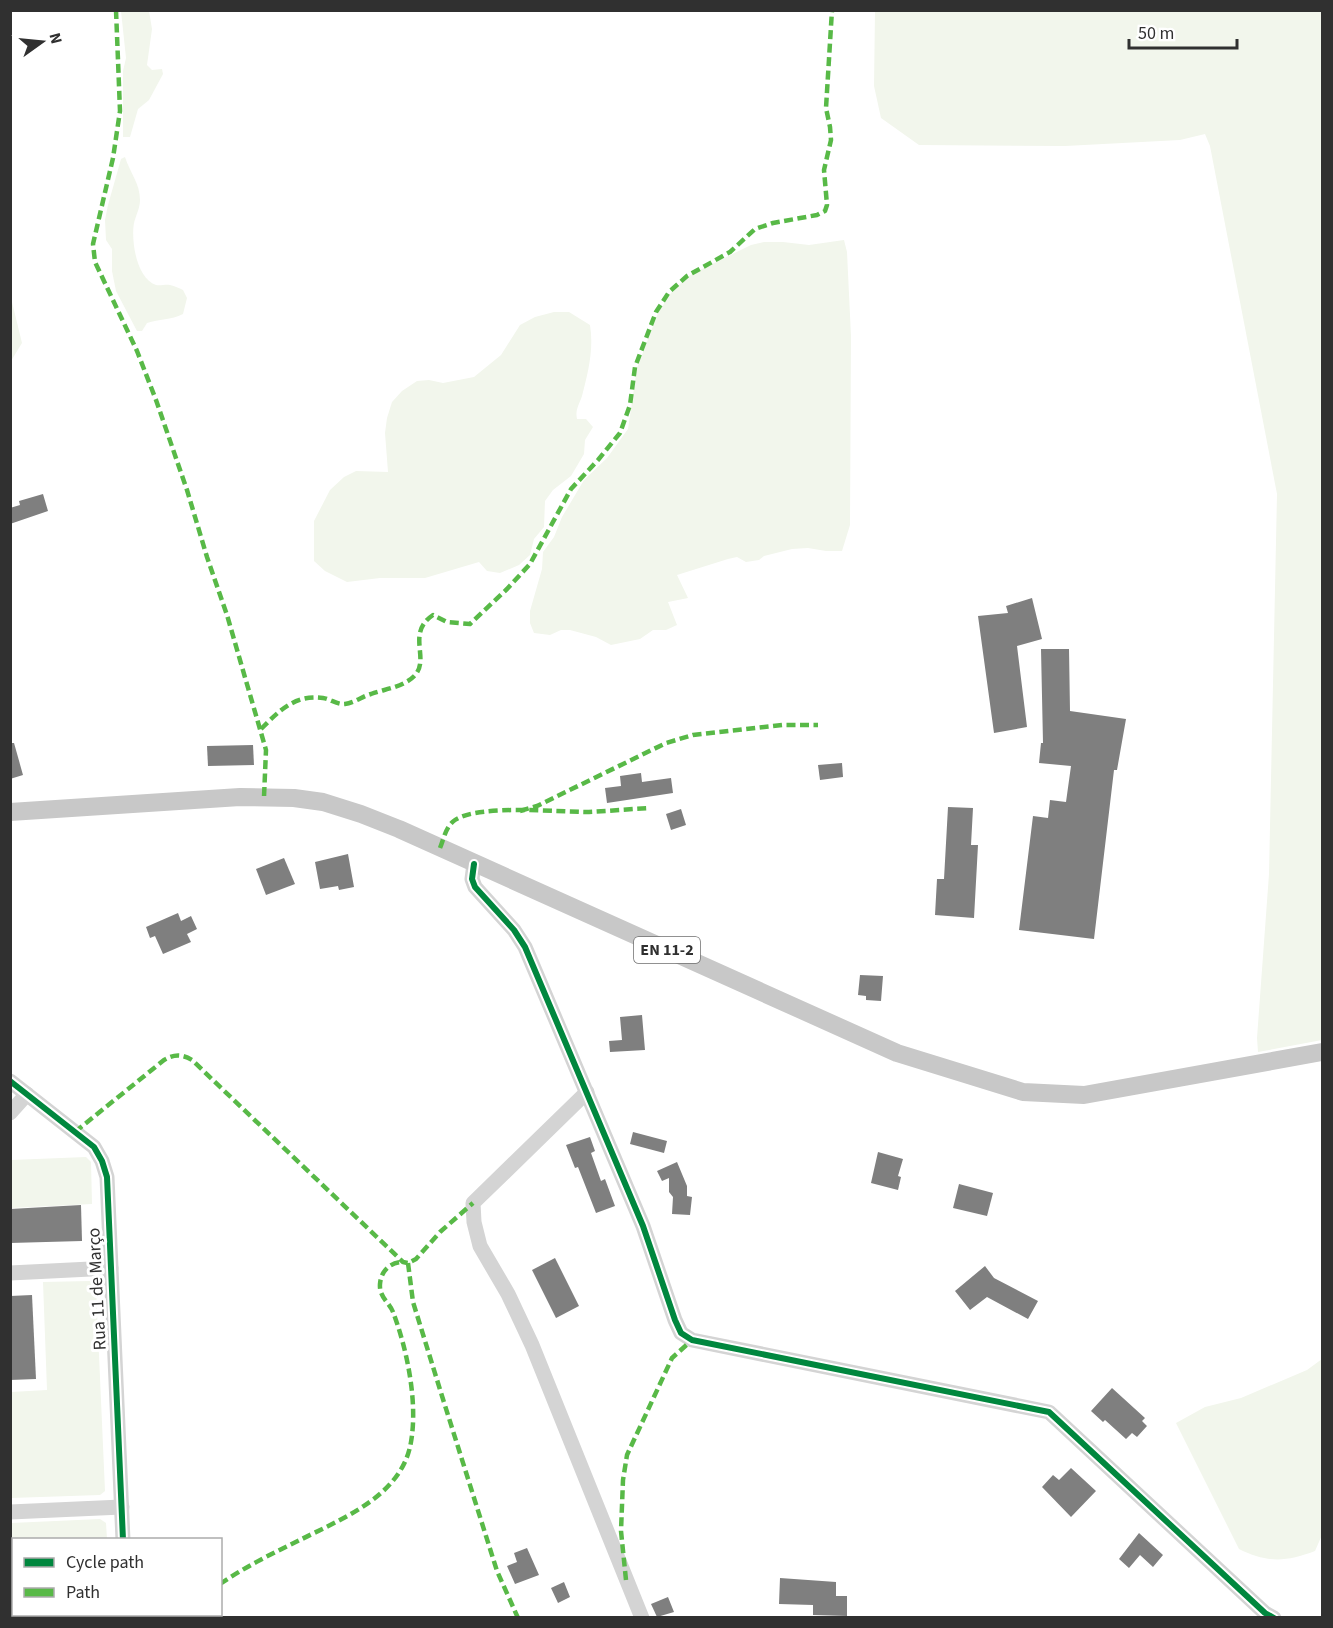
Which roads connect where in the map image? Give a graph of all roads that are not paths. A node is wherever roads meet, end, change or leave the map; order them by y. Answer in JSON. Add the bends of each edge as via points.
{"nodes":[{"id":1,"x":10,"y":812,"type":"edge"},
{"id":2,"x":474,"y":864,"type":"junction"},
{"id":3,"x":1323,"y":1052,"type":"edge"},
{"id":4,"x":10,"y":1081,"type":"edge"},
{"id":5,"x":587,"y":1092,"type":"junction"},
{"id":6,"x":27,"y":1094,"type":"junction"},
{"id":7,"x":10,"y":1113,"type":"edge"},
{"id":8,"x":111,"y":1268,"type":"junction"},
{"id":9,"x":10,"y":1273,"type":"edge"},
{"id":10,"x":122,"y":1507,"type":"junction"},
{"id":11,"x":10,"y":1512,"type":"edge"},
{"id":12,"x":123,"y":1538,"type":"edge"},
{"id":13,"x":1254,"y":1611,"type":"edge"},
{"id":14,"x":642,"y":1617,"type":"edge"},
{"id":15,"x":1274,"y":1617,"type":"edge"}],
"edges":[{"from":1,"to":2,"type":"main road","number":"EN 11-2","via":[[240,796],[294,798],[361,814]]},
{"from":2,"to":3,"type":"main road","number":"EN 11-2","via":[[897,1053],[1023,1092],[1084,1095]]},
{"from":2,"to":5,"type":"street","via":[[475,887],[525,947]]},
{"from":4,"to":6,"type":"street","name":"Rua 11 de Março"},
{"from":5,"to":13,"type":"street","via":[[643,1226],[681,1333],[692,1340],[1048,1412]]},
{"from":5,"to":14,"type":"street","via":[[473,1203],[474,1222],[480,1246],[532,1345]]},
{"from":6,"to":7,"type":"street"},
{"from":6,"to":8,"type":"street","name":"Rua 11 de Março","via":[[93,1147],[102,1161],[107,1177]]},
{"from":8,"to":9,"type":"street"},
{"from":8,"to":10,"type":"street","name":"Rua 11 de Março"},
{"from":10,"to":11,"type":"street"},
{"from":10,"to":12,"type":"street","name":"Rua 11 de Março"},
{"from":13,"to":15,"type":"street"}]}
